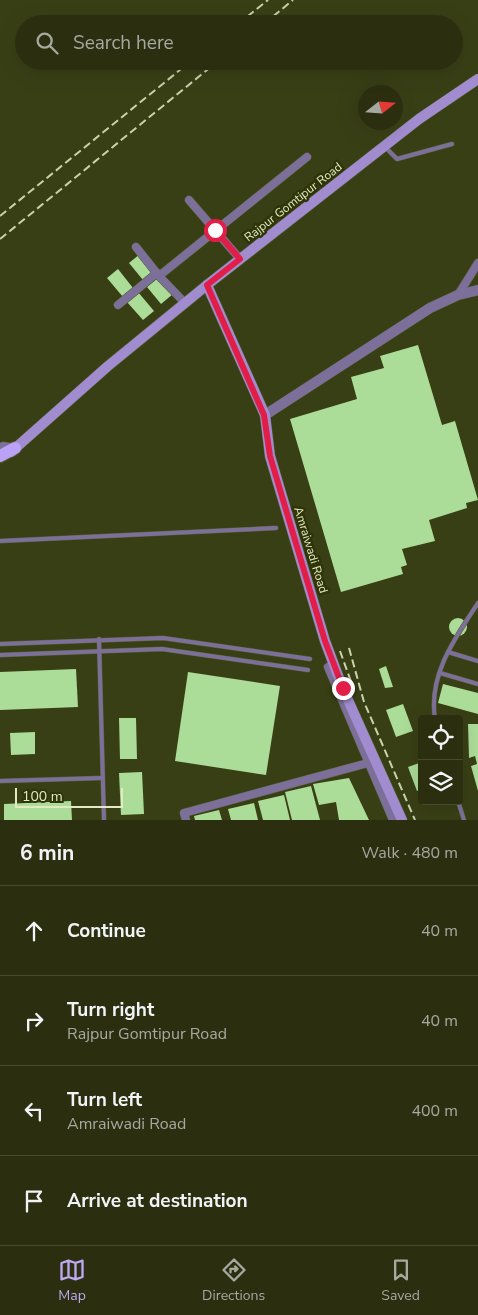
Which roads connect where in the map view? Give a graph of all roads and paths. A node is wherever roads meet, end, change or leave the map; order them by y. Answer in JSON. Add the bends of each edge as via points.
{"nodes":[{"id":1,"x":478,"y":79,"type":"edge"},
{"id":2,"x":452,"y":144,"type":"dead end"},
{"id":3,"x":384,"y":147,"type":"junction"},
{"id":4,"x":307,"y":157,"type":"dead end"},
{"id":5,"x":189,"y":200,"type":"dead end"},
{"id":6,"x":215,"y":230,"type":"junction"},
{"id":7,"x":136,"y":247,"type":"dead end"},
{"id":8,"x":240,"y":259,"type":"junction"},
{"id":9,"x":478,"y":263,"type":"edge"},
{"id":10,"x":158,"y":274,"type":"junction"},
{"id":11,"x":207,"y":285,"type":"junction"},
{"id":12,"x":478,"y":290,"type":"edge"},
{"id":13,"x":458,"y":296,"type":"junction"},
{"id":14,"x":185,"y":303,"type":"junction"},
{"id":15,"x":118,"y":305,"type":"dead end"},
{"id":16,"x":264,"y":415,"type":"junction"},
{"id":17,"x":0,"y":448,"type":"edge"},
{"id":18,"x":15,"y":448,"type":"junction"},
{"id":19,"x":0,"y":456,"type":"edge"},
{"id":20,"x":0,"y":460,"type":"edge"},
{"id":21,"x":276,"y":528,"type":"dead end"},
{"id":22,"x":0,"y":541,"type":"edge"},
{"id":23,"x":478,"y":603,"type":"edge"},
{"id":24,"x":99,"y":639,"type":"junction"},
{"id":25,"x":0,"y":644,"type":"edge"},
{"id":26,"x":99,"y":651,"type":"junction"},
{"id":27,"x":448,"y":652,"type":"junction"},
{"id":28,"x":0,"y":656,"type":"edge"},
{"id":29,"x":300,"y":658,"type":"junction"},
{"id":30,"x":310,"y":660,"type":"dead end"},
{"id":31,"x":478,"y":662,"type":"edge"},
{"id":32,"x":334,"y":664,"type":"junction"},
{"id":33,"x":298,"y":668,"type":"junction"},
{"id":34,"x":308,"y":670,"type":"dead end"},
{"id":35,"x":440,"y":673,"type":"junction"},
{"id":36,"x":478,"y":684,"type":"edge"},
{"id":37,"x":435,"y":715,"type":"edge"},
{"id":38,"x":368,"y":763,"type":"junction"},
{"id":39,"x":102,"y":778,"type":"junction"},
{"id":40,"x":0,"y":780,"type":"edge"},
{"id":41,"x":459,"y":805,"type":"edge"},
{"id":42,"x":104,"y":820,"type":"edge"},
{"id":43,"x":186,"y":820,"type":"edge"},
{"id":44,"x":392,"y":820,"type":"edge"},
{"id":45,"x":402,"y":820,"type":"edge"},
{"id":46,"x":464,"y":820,"type":"edge"}],
"edges":[{"from":1,"to":3,"type":"main road","name":"Rajpur Gomtipur Road"},
{"from":2,"to":3,"type":"lane","via":[[397,160]]},
{"from":3,"to":8,"type":"main road","name":"Rajpur Gomtipur Road"},
{"from":4,"to":6,"type":"street"},
{"from":5,"to":6,"type":"street"},
{"from":6,"to":8,"type":"street"},
{"from":6,"to":10,"type":"street"},
{"from":7,"to":10,"type":"street"},
{"from":8,"to":11,"type":"main road","name":"Rajpur Gomtipur Road"},
{"from":9,"to":13,"type":"street"},
{"from":10,"to":14,"type":"street"},
{"from":10,"to":15,"type":"street"},
{"from":11,"to":14,"type":"main road","name":"Rajpur Gomtipur Road"},
{"from":11,"to":16,"type":"main road","name":"Amraiwadi Road"},
{"from":12,"to":13,"type":"street"},
{"from":13,"to":16,"type":"street","via":[[430,308]]},
{"from":14,"to":18,"type":"main road","name":"Rajpur Gomtipur Road"},
{"from":16,"to":32,"type":"main road","name":"Amraiwadi Road","via":[[270,456]]},
{"from":17,"to":18,"type":"street"},
{"from":18,"to":19,"type":"main road"},
{"from":18,"to":20,"type":"main road","name":"Rajpur Gomtipur Road"},
{"from":21,"to":22,"type":"lane"},
{"from":23,"to":27,"type":"lane"},
{"from":24,"to":25,"type":"lane"},
{"from":24,"to":26,"type":"lane"},
{"from":24,"to":29,"type":"lane","via":[[163,638]]},
{"from":26,"to":28,"type":"lane"},
{"from":26,"to":33,"type":"lane","via":[[162,649]]},
{"from":26,"to":39,"type":"lane"},
{"from":27,"to":31,"type":"lane"},
{"from":27,"to":35,"type":"lane"},
{"from":29,"to":30,"type":"lane"},
{"from":29,"to":33,"type":"lane"},
{"from":32,"to":38,"type":"street","via":[[328,667]]},
{"from":32,"to":45,"type":"main road","name":"Amraiwadi Road"},
{"from":33,"to":34,"type":"lane"},
{"from":35,"to":36,"type":"lane"},
{"from":35,"to":37,"type":"lane"},
{"from":38,"to":43,"type":"street","via":[[184,813]]},
{"from":38,"to":44,"type":"street"},
{"from":39,"to":40,"type":"lane"},
{"from":39,"to":42,"type":"lane"},
{"from":41,"to":46,"type":"lane"}]}
